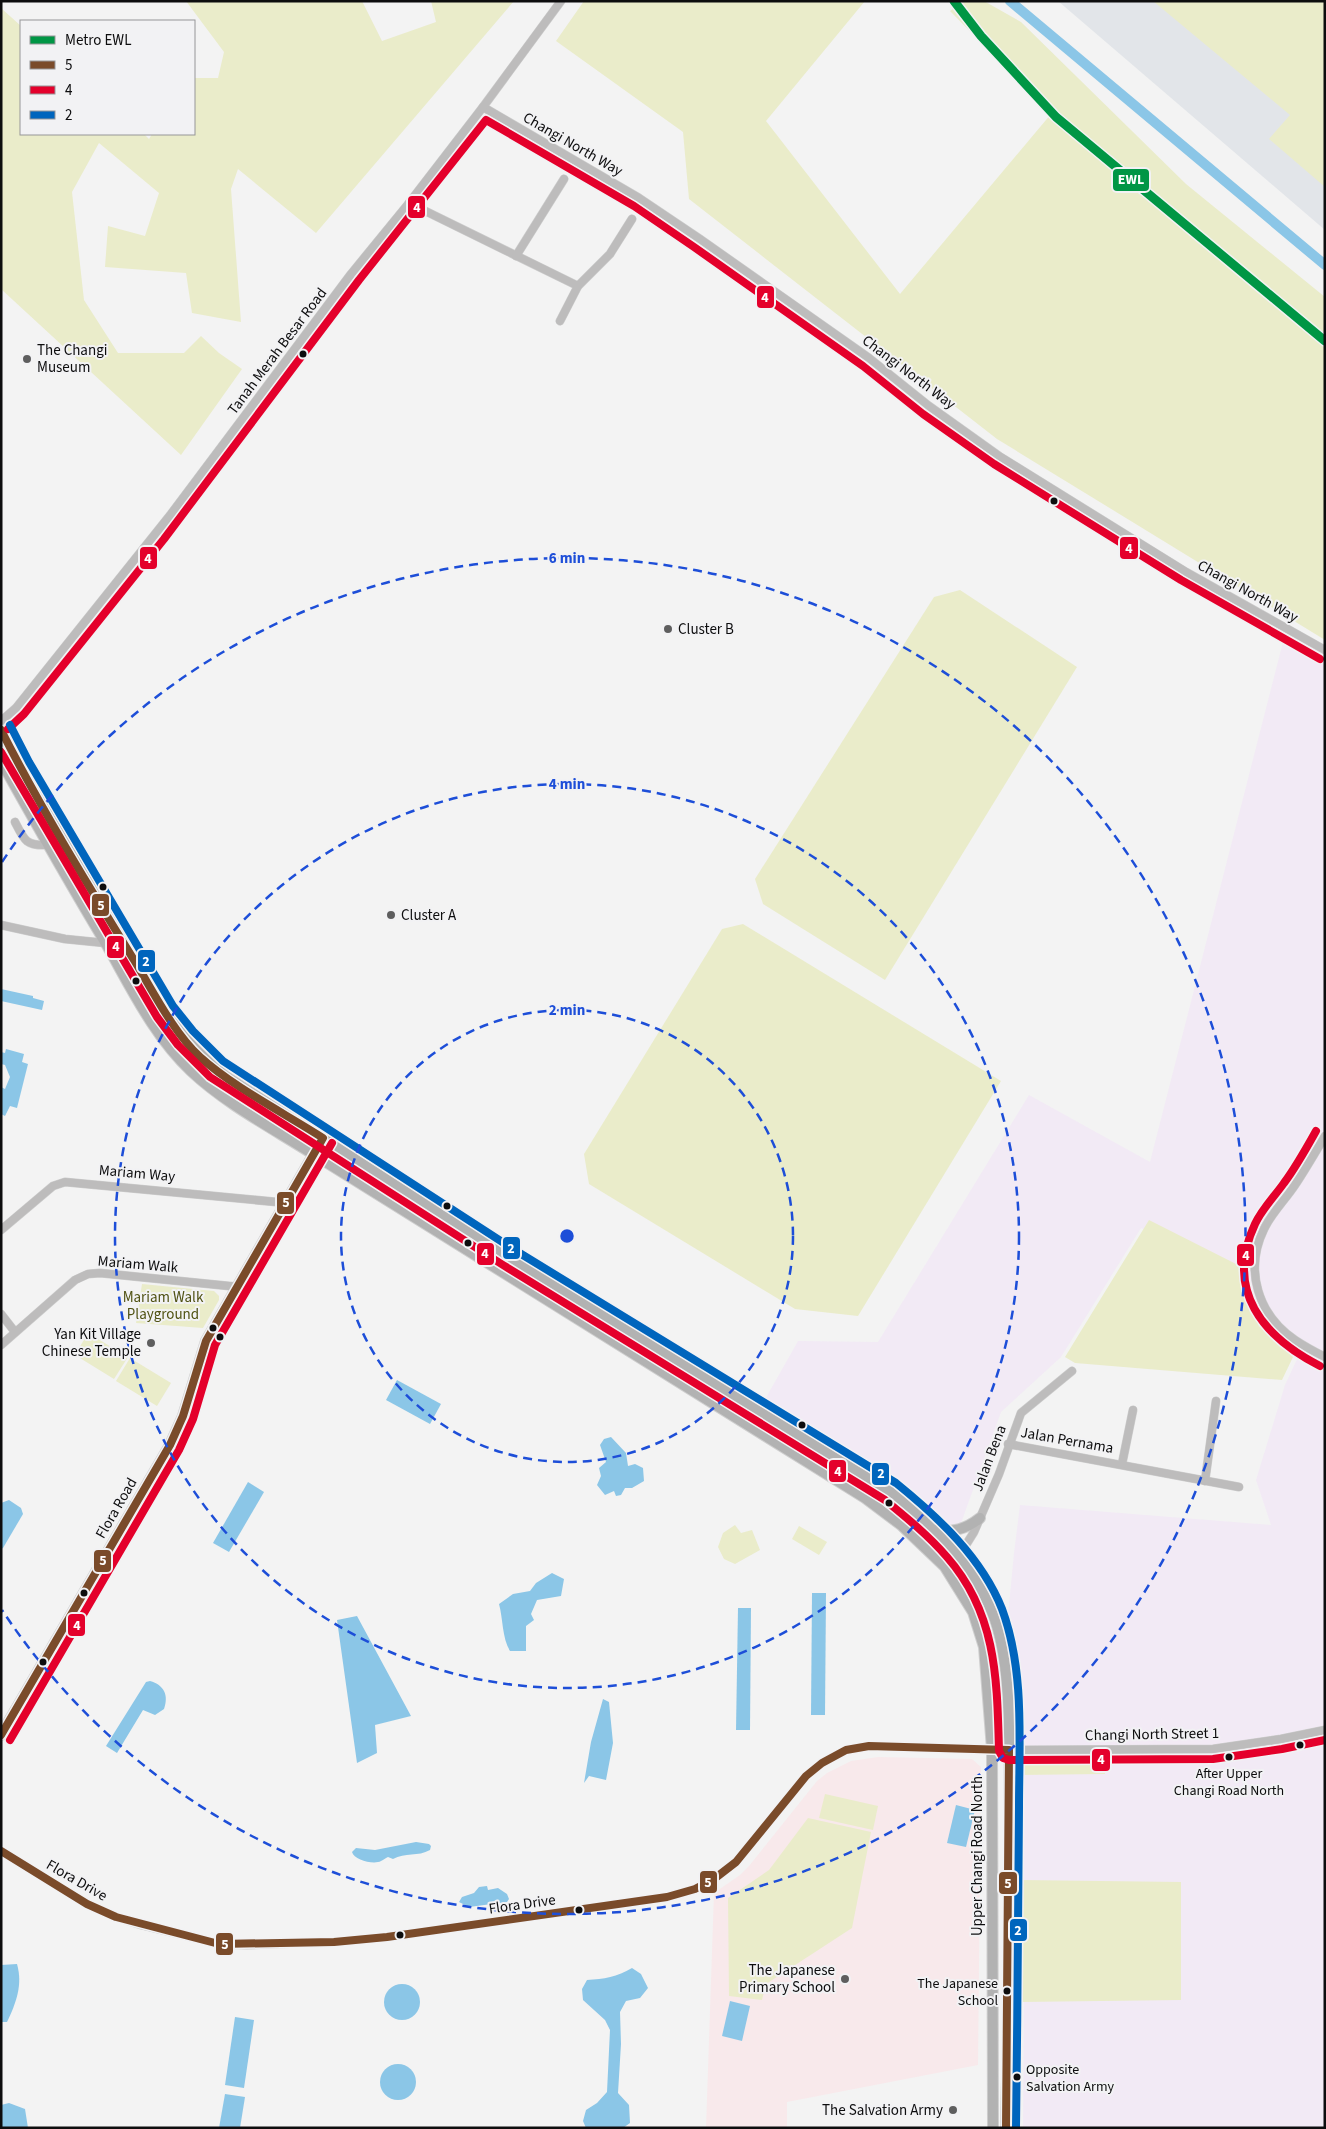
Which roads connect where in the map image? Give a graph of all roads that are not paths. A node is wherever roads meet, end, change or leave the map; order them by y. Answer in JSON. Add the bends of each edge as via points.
{"nodes":[{"id":1,"x":561,"y":1,"type":"edge"},
{"id":2,"x":483,"y":107,"type":"junction"},
{"id":3,"x":564,"y":179,"type":"dead end"},
{"id":4,"x":409,"y":203,"type":"junction"},
{"id":5,"x":632,"y":219,"type":"dead end"},
{"id":6,"x":516,"y":256,"type":"junction"},
{"id":7,"x":578,"y":286,"type":"junction"},
{"id":8,"x":560,"y":320,"type":"dead end"},
{"id":9,"x":1325,"y":650,"type":"edge"},
{"id":10,"x":10,"y":713,"type":"junction"},
{"id":11,"x":1,"y":714,"type":"edge"},
{"id":12,"x":1,"y":721,"type":"edge"},
{"id":13,"x":1,"y":730,"type":"edge"},
{"id":14,"x":1,"y":761,"type":"edge"},
{"id":15,"x":15,"y":822,"type":"dead end"},
{"id":16,"x":47,"y":846,"type":"junction"},
{"id":17,"x":1,"y":925,"type":"edge"},
{"id":18,"x":105,"y":943,"type":"junction"},
{"id":19,"x":1325,"y":1136,"type":"edge"},
{"id":20,"x":323,"y":1138,"type":"junction"},
{"id":21,"x":313,"y":1154,"type":"junction"},
{"id":22,"x":287,"y":1202,"type":"junction"},
{"id":23,"x":1,"y":1230,"type":"edge"},
{"id":24,"x":239,"y":1287,"type":"junction"},
{"id":25,"x":1,"y":1314,"type":"edge"},
{"id":26,"x":16,"y":1332,"type":"junction"},
{"id":27,"x":634,"y":1333,"type":"junction"},
{"id":28,"x":1,"y":1345,"type":"edge"},
{"id":29,"x":632,"y":1355,"type":"junction"},
{"id":30,"x":1325,"y":1357,"type":"edge"},
{"id":31,"x":1072,"y":1371,"type":"dead end"},
{"id":32,"x":1216,"y":1401,"type":"dead end"},
{"id":33,"x":1133,"y":1410,"type":"dead end"},
{"id":34,"x":1008,"y":1444,"type":"junction"},
{"id":35,"x":1122,"y":1464,"type":"junction"},
{"id":36,"x":1205,"y":1481,"type":"junction"},
{"id":37,"x":1239,"y":1487,"type":"dead end"},
{"id":38,"x":980,"y":1518,"type":"junction"},
{"id":39,"x":934,"y":1530,"type":"junction"},
{"id":40,"x":959,"y":1556,"type":"junction"},
{"id":41,"x":945,"y":1567,"type":"junction"},
{"id":42,"x":1325,"y":1730,"type":"edge"},
{"id":43,"x":1,"y":1735,"type":"edge"},
{"id":44,"x":992,"y":1749,"type":"junction"},
{"id":45,"x":1009,"y":1750,"type":"junction"},
{"id":46,"x":1,"y":1851,"type":"edge"},
{"id":47,"x":993,"y":2128,"type":"edge"},
{"id":48,"x":1006,"y":2128,"type":"edge"}],
"edges":[{"from":1,"to":2,"type":"street","name":"Tanah Merah Besar Road"},
{"from":2,"to":4,"type":"street","name":"Tanah Merah Besar Road"},
{"from":2,"to":9,"type":"street","name":"Changi North Way","via":[[639,198],[700,239],[869,358],[999,456],[1186,572]]},
{"from":3,"to":6,"type":"street"},
{"from":4,"to":6,"type":"street"},
{"from":4,"to":10,"type":"street","name":"Tanah Merah Besar Road","via":[[351,274],[156,533]]},
{"from":5,"to":7,"type":"street","via":[[610,254]]},
{"from":6,"to":7,"type":"street"},
{"from":7,"to":8,"type":"street"},
{"from":10,"to":11,"type":"street"},
{"from":10,"to":12,"type":"street","name":"Tanah Merah Besar Road"},
{"from":13,"to":20,"type":"street","name":"Upper Changi Road North","via":[[121,939],[183,1037],[225,1076]]},
{"from":14,"to":16,"type":"street","name":"Upper Changi Road North"},
{"from":15,"to":16,"type":"street","via":[[23,839],[30,844]]},
{"from":16,"to":18,"type":"street","name":"Upper Changi Road North"},
{"from":17,"to":18,"type":"street","via":[[65,939]]},
{"from":18,"to":21,"type":"street","name":"Upper Changi Road North","via":[[142,1009],[192,1071],[240,1107]]},
{"from":19,"to":30,"type":"street","via":[[1264,1228],[1254,1272],[1257,1292],[1277,1325],[1294,1340]]},
{"from":20,"to":21,"type":"street"},
{"from":20,"to":27,"type":"street","name":"Upper Changi Road North","via":[[503,1254]]},
{"from":21,"to":22,"type":"street"},
{"from":21,"to":29,"type":"street","name":"Upper Changi Road North"},
{"from":22,"to":23,"type":"street","name":"Mariam Way","via":[[64,1182],[53,1186]]},
{"from":22,"to":24,"type":"street"},
{"from":24,"to":26,"type":"street","name":"Mariam Walk","via":[[88,1274],[70,1284]]},
{"from":24,"to":43,"type":"street","name":"Flora Road","via":[[206,1341],[183,1416],[170,1445]]},
{"from":25,"to":26,"type":"street"},
{"from":26,"to":28,"type":"street","name":"Mariam Walk"},
{"from":27,"to":29,"type":"street"},
{"from":27,"to":39,"type":"street","name":"Upper Changi Road North","via":[[891,1492]]},
{"from":29,"to":41,"type":"street","name":"Upper Changi Road North","via":[[865,1498],[901,1525]]},
{"from":31,"to":34,"type":"street","name":"Jalan Bena","via":[[1021,1413]]},
{"from":32,"to":36,"type":"street"},
{"from":33,"to":35,"type":"street","name":"Jalan Pernama"},
{"from":34,"to":35,"type":"street","name":"Jalan Pernama"},
{"from":34,"to":38,"type":"street","name":"Jalan Bena"},
{"from":35,"to":36,"type":"street","name":"Jalan Pernama"},
{"from":36,"to":37,"type":"street","name":"Jalan Pernama"},
{"from":38,"to":39,"type":"street","via":[[972,1525],[955,1531]]},
{"from":38,"to":40,"type":"street","name":"Jalan Bena"},
{"from":39,"to":40,"type":"street","name":"Upper Changi Road North"},
{"from":40,"to":41,"type":"street","name":"Jalan Bena"},
{"from":40,"to":45,"type":"street","name":"Upper Changi Road North","via":[[974,1574],[994,1617],[1006,1678]]},
{"from":41,"to":44,"type":"street","name":"Upper Changi Road North","via":[[973,1612],[984,1647]]},
{"from":42,"to":45,"type":"street","name":"Changi North Street 1","via":[[1213,1749]]},
{"from":44,"to":45,"type":"street","name":"Flora Drive"},
{"from":44,"to":46,"type":"street","name":"Flora Drive","via":[[869,1746],[846,1750],[806,1776],[736,1862],[695,1890],[661,1898],[387,1937],[334,1942],[219,1944],[116,1917],[87,1904]]},
{"from":44,"to":47,"type":"street","name":"Upper Changi Road North"},
{"from":45,"to":48,"type":"street","name":"Upper Changi Road North"}]}
